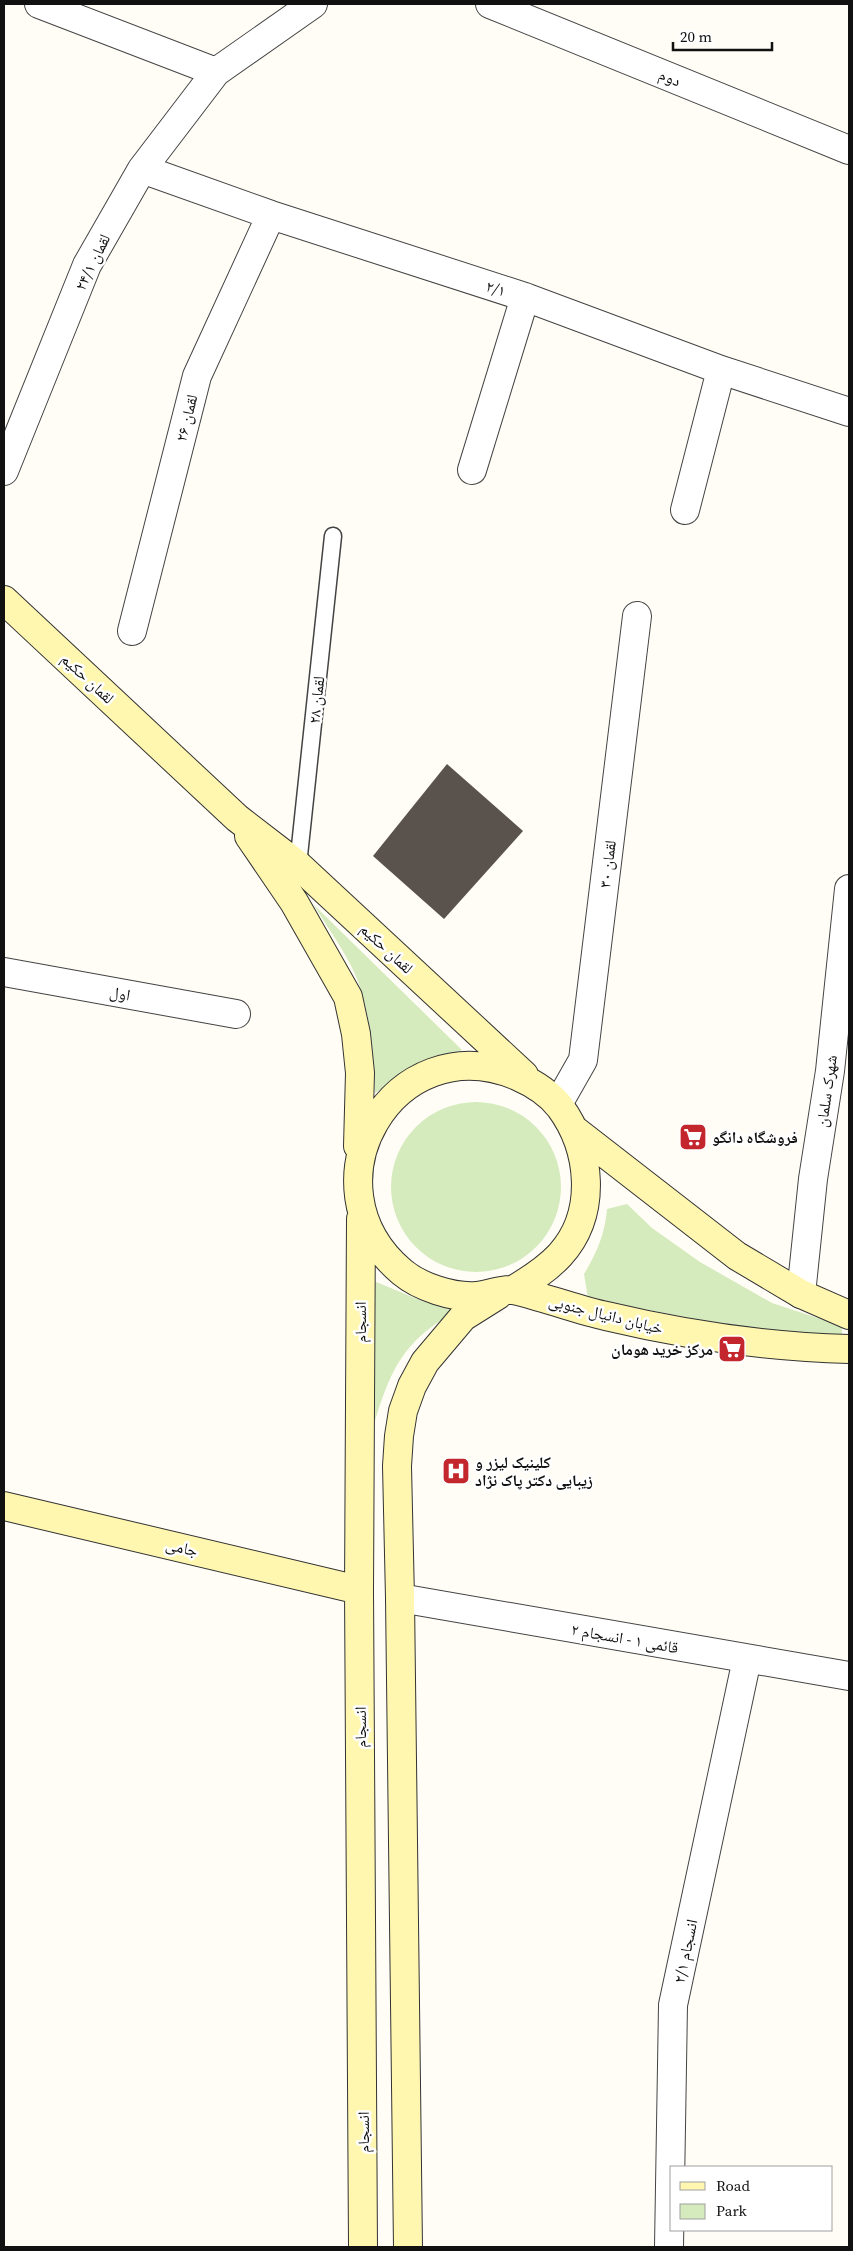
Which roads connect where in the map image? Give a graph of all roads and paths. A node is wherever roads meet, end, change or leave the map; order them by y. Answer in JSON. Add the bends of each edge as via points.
{"nodes":[{"id":1,"x":314,"y":4,"type":"edge"},
{"id":2,"x":490,"y":4,"type":"edge"},
{"id":3,"x":47,"y":5,"type":"edge"},
{"id":4,"x":216,"y":72,"type":"junction"},
{"id":5,"x":849,"y":150,"type":"edge"},
{"id":6,"x":142,"y":169,"type":"junction"},
{"id":7,"x":271,"y":215,"type":"junction"},
{"id":8,"x":525,"y":298,"type":"junction"},
{"id":9,"x":721,"y":370,"type":"junction"},
{"id":10,"x":849,"y":412,"type":"edge"},
{"id":11,"x":472,"y":470,"type":"dead end"},
{"id":12,"x":4,"y":471,"type":"edge"},
{"id":13,"x":685,"y":510,"type":"dead end"},
{"id":14,"x":333,"y":536,"type":"dead end"},
{"id":15,"x":4,"y":600,"type":"edge"},
{"id":16,"x":637,"y":616,"type":"dead end"},
{"id":17,"x":132,"y":631,"type":"dead end"},
{"id":18,"x":237,"y":818,"type":"junction"},
{"id":19,"x":298,"y":865,"type":"junction"},
{"id":20,"x":849,"y":888,"type":"edge"},
{"id":21,"x":4,"y":972,"type":"edge"},
{"id":22,"x":236,"y":1014,"type":"dead end"},
{"id":23,"x":532,"y":1083,"type":"junction"},
{"id":24,"x":558,"y":1104,"type":"junction"},
{"id":25,"x":576,"y":1131,"type":"junction"},
{"id":26,"x":357,"y":1178,"type":"junction"},
{"id":27,"x":361,"y":1208,"type":"junction"},
{"id":28,"x":508,"y":1291,"type":"junction"},
{"id":29,"x":801,"y":1294,"type":"junction"},
{"id":30,"x":849,"y":1315,"type":"edge"},
{"id":31,"x":849,"y":1349,"type":"edge"},
{"id":32,"x":4,"y":1506,"type":"edge"},
{"id":33,"x":359,"y":1590,"type":"junction"},
{"id":34,"x":400,"y":1598,"type":"junction"},
{"id":35,"x":747,"y":1659,"type":"junction"},
{"id":36,"x":849,"y":1676,"type":"edge"},
{"id":37,"x":670,"y":2166,"type":"edge"},
{"id":38,"x":670,"y":2186,"type":"edge"},
{"id":39,"x":363,"y":2247,"type":"edge"},
{"id":40,"x":408,"y":2247,"type":"edge"},
{"id":41,"x":669,"y":2247,"type":"edge"}],
"edges":[{"from":1,"to":4,"type":"street","name":"لقمان ۲۴/۱"},
{"from":2,"to":5,"type":"street","name":"دوم"},
{"from":3,"to":4,"type":"street"},
{"from":4,"to":6,"type":"street","name":"لقمان ۲۴/۱"},
{"from":6,"to":7,"type":"street","name":"۲/۱"},
{"from":6,"to":12,"type":"street","name":"لقمان ۲۴/۱","via":[[87,265]]},
{"from":7,"to":8,"type":"street","name":"۲/۱"},
{"from":7,"to":17,"type":"street","name":"لقمان ۲۶","via":[[197,376]]},
{"from":8,"to":9,"type":"street","name":"۲/۱"},
{"from":8,"to":11,"type":"street"},
{"from":9,"to":10,"type":"street","name":"۲/۱"},
{"from":9,"to":13,"type":"street"},
{"from":14,"to":19,"type":"lane","name":"لقمان ۲۸"},
{"from":15,"to":18,"type":"main road","name":"لقمان حکیم"},
{"from":16,"to":24,"type":"street","name":"لقمان ۳۰","via":[[583,1060]]},
{"from":18,"to":19,"type":"main road","name":"لقمان حکیم"},
{"from":18,"to":26,"type":"main road","name":"لقمان حکیم","via":[[294,902],[348,997],[360,1073]]},
{"from":19,"to":23,"type":"main road","name":"لقمان حکیم"},
{"from":20,"to":29,"type":"street","name":"شهرک سلمان","via":[[830,1071],[810,1198]]},
{"from":21,"to":22,"type":"street","name":"اول"},
{"from":23,"to":24,"type":"main road"},
{"from":23,"to":26,"type":"main road","via":[[501,1069],[466,1066],[433,1072],[403,1089],[378,1114],[363,1144]]},
{"from":24,"to":25,"type":"main road"},
{"from":25,"to":28,"type":"main road","via":[[586,1170],[586,1194],[578,1225],[562,1253],[539,1274]]},
{"from":25,"to":29,"type":"main road","via":[[737,1256]]},
{"from":26,"to":27,"type":"main road"},
{"from":27,"to":28,"type":"main road","via":[[377,1246],[403,1273],[436,1291],[474,1296]]},
{"from":27,"to":33,"type":"main road","name":"انسجام"},
{"from":28,"to":31,"type":"main road","name":"خیابان دانیال جنوبی","via":[[605,1316],[705,1336],[809,1348]]},
{"from":28,"to":34,"type":"main road","via":[[463,1317],[425,1362],[403,1411],[397,1466]]},
{"from":29,"to":30,"type":"main road"},
{"from":32,"to":33,"type":"main road","name":"جامی"},
{"from":33,"to":39,"type":"main road","name":"انسجام"},
{"from":34,"to":35,"type":"street","name":"قائمی ۱ - انسجام ۲"},
{"from":34,"to":40,"type":"main road"},
{"from":35,"to":36,"type":"street","name":"قائمی ۱ - انسجام ۲"},
{"from":35,"to":37,"type":"street","name":"انسجام ۲/۱","via":[[673,2005]]},
{"from":38,"to":41,"type":"street","name":"انسجام ۲/۱"}]}
